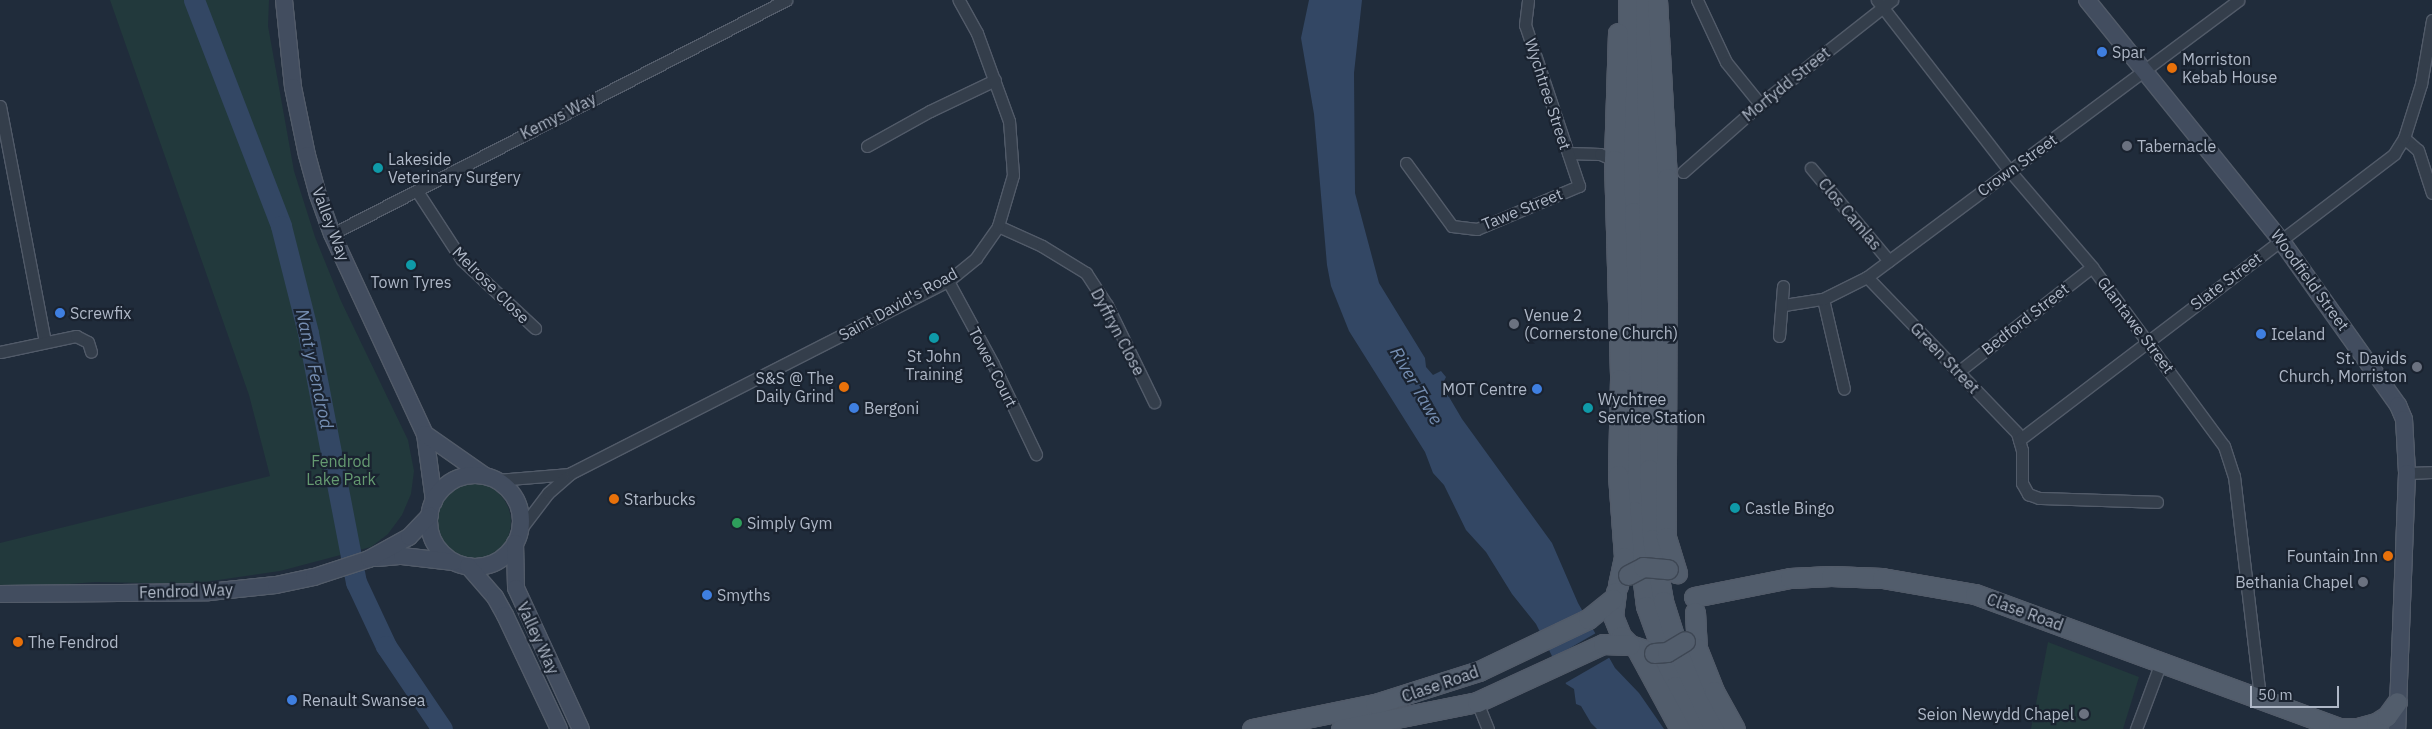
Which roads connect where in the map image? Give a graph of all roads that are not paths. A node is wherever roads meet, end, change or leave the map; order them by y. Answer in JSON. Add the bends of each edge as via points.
{"nodes":[{"id":1,"x":284,"y":0,"type":"edge"},
{"id":2,"x":786,"y":0,"type":"edge"},
{"id":3,"x":959,"y":0,"type":"edge"},
{"id":4,"x":1528,"y":0,"type":"edge"},
{"id":5,"x":1620,"y":0,"type":"edge"},
{"id":6,"x":1628,"y":0,"type":"edge"},
{"id":7,"x":1645,"y":0,"type":"edge"},
{"id":8,"x":1656,"y":0,"type":"edge"},
{"id":9,"x":1697,"y":0,"type":"edge"},
{"id":10,"x":1892,"y":0,"type":"edge"},
{"id":11,"x":2087,"y":0,"type":"edge"},
{"id":12,"x":2238,"y":0,"type":"edge"},
{"id":13,"x":1879,"y":4,"type":"edge"},
{"id":14,"x":2432,"y":20,"type":"edge"},
{"id":15,"x":2144,"y":72,"type":"junction"},
{"id":16,"x":995,"y":80,"type":"junction"},
{"id":17,"x":1760,"y":104,"type":"junction"},
{"id":18,"x":0,"y":106,"type":"edge"},
{"id":19,"x":2404,"y":138,"type":"junction"},
{"id":20,"x":868,"y":146,"type":"dead end"},
{"id":21,"x":1568,"y":153,"type":"junction"},
{"id":22,"x":1614,"y":160,"type":"junction"},
{"id":23,"x":1406,"y":163,"type":"dead end"},
{"id":24,"x":1811,"y":168,"type":"dead end"},
{"id":25,"x":2009,"y":170,"type":"junction"},
{"id":26,"x":1683,"y":172,"type":"dead end"},
{"id":27,"x":1579,"y":186,"type":"joint"},
{"id":28,"x":417,"y":191,"type":"junction"},
{"id":29,"x":2432,"y":193,"type":"edge"},
{"id":30,"x":998,"y":226,"type":"junction"},
{"id":31,"x":332,"y":234,"type":"junction"},
{"id":32,"x":2280,"y":238,"type":"junction"},
{"id":33,"x":1889,"y":261,"type":"junction"},
{"id":34,"x":2092,"y":266,"type":"junction"},
{"id":35,"x":1867,"y":277,"type":"junction"},
{"id":36,"x":948,"y":280,"type":"junction"},
{"id":37,"x":1783,"y":286,"type":"dead end"},
{"id":38,"x":1823,"y":299,"type":"junction"},
{"id":39,"x":1784,"y":305,"type":"junction"},
{"id":40,"x":535,"y":328,"type":"dead end"},
{"id":41,"x":1779,"y":336,"type":"dead end"},
{"id":42,"x":2148,"y":340,"type":"junction"},
{"id":43,"x":45,"y":342,"type":"junction"},
{"id":44,"x":0,"y":352,"type":"edge"},
{"id":45,"x":92,"y":352,"type":"dead end"},
{"id":46,"x":1958,"y":372,"type":"junction"},
{"id":47,"x":1844,"y":389,"type":"dead end"},
{"id":48,"x":1154,"y":402,"type":"dead end"},
{"id":49,"x":425,"y":434,"type":"junction"},
{"id":50,"x":2019,"y":440,"type":"junction"},
{"id":51,"x":1036,"y":454,"type":"dead end"},
{"id":52,"x":2432,"y":472,"type":"edge"},
{"id":53,"x":2408,"y":473,"type":"junction"},
{"id":54,"x":572,"y":474,"type":"junction"},
{"id":55,"x":491,"y":478,"type":"junction"},
{"id":56,"x":2157,"y":502,"type":"dead end"},
{"id":57,"x":432,"y":508,"type":"junction"},
{"id":58,"x":518,"y":536,"type":"junction"},
{"id":59,"x":369,"y":559,"type":"junction"},
{"id":60,"x":461,"y":564,"type":"junction"},
{"id":61,"x":1673,"y":571,"type":"junction"},
{"id":62,"x":1620,"y":587,"type":"junction"},
{"id":63,"x":0,"y":594,"type":"edge"},
{"id":64,"x":1694,"y":605,"type":"junction"},
{"id":65,"x":1640,"y":649,"type":"junction"},
{"id":66,"x":2161,"y":662,"type":"junction"},
{"id":67,"x":2260,"y":699,"type":"junction"},
{"id":68,"x":1477,"y":702,"type":"junction"},
{"id":69,"x":2397,"y":702,"type":"junction"},
{"id":70,"x":2340,"y":728,"type":"edge"},
{"id":71,"x":559,"y":729,"type":"edge"},
{"id":72,"x":581,"y":729,"type":"edge"},
{"id":73,"x":1252,"y":729,"type":"edge"},
{"id":74,"x":1341,"y":729,"type":"edge"},
{"id":75,"x":1488,"y":729,"type":"edge"},
{"id":76,"x":1680,"y":729,"type":"edge"},
{"id":77,"x":1696,"y":729,"type":"edge"},
{"id":78,"x":1714,"y":729,"type":"edge"},
{"id":79,"x":1735,"y":729,"type":"edge"},
{"id":80,"x":2136,"y":729,"type":"edge"},
{"id":81,"x":2397,"y":729,"type":"edge"}],
"edges":[{"from":1,"to":31,"type":"street","name":"Valley Way","via":[[306,156]]},
{"from":2,"to":28,"type":"street","name":"Kemys Way"},
{"from":3,"to":16,"type":"street","name":"Saint David's Road","via":[[977,33]]},
{"from":4,"to":21,"type":"street","name":"Wychtree Street","via":[[1525,25]]},
{"from":5,"to":22,"type":"main road"},
{"from":6,"to":77,"type":"main road","via":[[1634,511],[1646,606],[1675,686]]},
{"from":7,"to":78,"type":"main road","via":[[1652,539],[1663,601],[1681,658]]},
{"from":8,"to":61,"type":"main road","via":[[1666,178],[1665,517]]},
{"from":9,"to":17,"type":"street","via":[[1726,62]]},
{"from":10,"to":13,"type":"street","name":"Morfydd Street"},
{"from":11,"to":15,"type":"street","name":"Woodfield Street"},
{"from":12,"to":15,"type":"street","name":"Crown Street"},
{"from":13,"to":17,"type":"street","name":"Morfydd Street"},
{"from":13,"to":25,"type":"street","name":"Glantawe Street"},
{"from":14,"to":19,"type":"street","name":"Slate Street","via":[[2421,84]]},
{"from":15,"to":25,"type":"street","name":"Crown Street"},
{"from":15,"to":32,"type":"street","name":"Woodfield Street"},
{"from":16,"to":20,"type":"street"},
{"from":16,"to":30,"type":"street","name":"Saint David's Road","via":[[1009,121],[1013,175]]},
{"from":17,"to":26,"type":"street","name":"Morfydd Street"},
{"from":18,"to":43,"type":"street"},
{"from":19,"to":29,"type":"street","via":[[2418,150]]},
{"from":19,"to":32,"type":"street","name":"Slate Street","via":[[2394,154]]},
{"from":21,"to":22,"type":"street","via":[[1600,154]]},
{"from":21,"to":27,"type":"street","name":"Wychtree Street"},
{"from":22,"to":62,"type":"main road","via":[[1620,379],[1618,475],[1624,557]]},
{"from":23,"to":27,"type":"street","name":"Tawe Street","via":[[1452,226],[1477,229]]},
{"from":24,"to":33,"type":"street","name":"Clos Camlas"},
{"from":25,"to":33,"type":"street","name":"Crown Street"},
{"from":25,"to":34,"type":"street","name":"Glantawe Street"},
{"from":28,"to":31,"type":"street","name":"Kemys Way"},
{"from":28,"to":40,"type":"street","name":"Melrose Close","via":[[462,260]]},
{"from":30,"to":36,"type":"street","name":"Saint David's Road","via":[[976,258]]},
{"from":30,"to":48,"type":"street","name":"Dyffryn Close","via":[[1042,246],[1086,273],[1107,305]]},
{"from":31,"to":49,"type":"street","name":"Valley Way"},
{"from":32,"to":42,"type":"street","name":"Slate Street"},
{"from":32,"to":53,"type":"street","name":"Woodfield Street","via":[[2398,405],[2404,419]]},
{"from":33,"to":35,"type":"street","name":"Crown Street"},
{"from":34,"to":42,"type":"street","name":"Glantawe Street"},
{"from":34,"to":46,"type":"street","name":"Bedford Street"},
{"from":35,"to":38,"type":"street","name":"Crown Street"},
{"from":35,"to":46,"type":"street","name":"Green Street"},
{"from":36,"to":51,"type":"street","name":"Tower Court"},
{"from":36,"to":54,"type":"street","name":"Saint David's Road"},
{"from":37,"to":39,"type":"street"},
{"from":38,"to":39,"type":"street","name":"Crown Street"},
{"from":38,"to":47,"type":"street"},
{"from":39,"to":41,"type":"street"},
{"from":42,"to":50,"type":"street","name":"Slate Street"},
{"from":42,"to":67,"type":"street","name":"Glantawe Street","via":[[2224,446],[2231,461]]},
{"from":43,"to":44,"type":"street"},
{"from":43,"to":45,"type":"street","via":[[76,336],[88,342]]},
{"from":46,"to":50,"type":"street","name":"Green Street","via":[[2017,433]]},
{"from":49,"to":55,"type":"street"},
{"from":49,"to":57,"type":"street","name":"Valley Way"},
{"from":50,"to":56,"type":"street","via":[[2022,483],[2028,494],[2039,498]]},
{"from":52,"to":53,"type":"street"},
{"from":53,"to":69,"type":"street","name":"Woodfield Street"},
{"from":54,"to":55,"type":"street","name":"Saint David's Road"},
{"from":54,"to":58,"type":"street","name":"Saint David's Road","via":[[548,493]]},
{"from":55,"to":57,"type":"street","via":[[459,478],[444,487]]},
{"from":55,"to":58,"type":"street","via":[[517,502]]},
{"from":57,"to":59,"type":"street","name":"Fendrod Way","via":[[408,537]]},
{"from":57,"to":60,"type":"street","via":[[431,532],[438,547]]},
{"from":58,"to":60,"type":"street","via":[[500,559],[490,564]]},
{"from":58,"to":72,"type":"street","name":"Valley Way","via":[[516,588]]},
{"from":59,"to":60,"type":"street","name":"Fendrod Way","via":[[402,556]]},
{"from":59,"to":63,"type":"street","name":"Fendrod Way","via":[[276,585],[209,592]]},
{"from":60,"to":71,"type":"street","name":"Valley Way","via":[[495,597]]},
{"from":61,"to":62,"type":"main road","bridge":true,"via":[[1643,567]]},
{"from":61,"to":64,"type":"main road","via":[[1687,583]]},
{"from":62,"to":65,"type":"main road","via":[[1613,616],[1617,630]]},
{"from":62,"to":73,"type":"main road","name":"Clase Road","via":[[1588,619],[1479,672],[1419,693]]},
{"from":64,"to":65,"type":"main road","bridge":true,"via":[[1685,641],[1667,652]]},
{"from":64,"to":66,"type":"main road","name":"Clase Road","via":[[1790,578],[1882,578],[1982,596]]},
{"from":64,"to":79,"type":"main road","via":[[1697,648],[1714,691]]},
{"from":65,"to":68,"type":"main road","name":"Clase Road","via":[[1603,644]]},
{"from":65,"to":76,"type":"main road"},
{"from":66,"to":67,"type":"main road","name":"Clase Road"},
{"from":66,"to":80,"type":"street"},
{"from":67,"to":70,"type":"main road","name":"Clase Road"},
{"from":68,"to":74,"type":"main road","name":"Clase Road"},
{"from":68,"to":75,"type":"street"},
{"from":69,"to":70,"type":"main road","via":[[2387,716],[2376,723]]},
{"from":69,"to":81,"type":"street","name":"Woodfield Street"}]}
